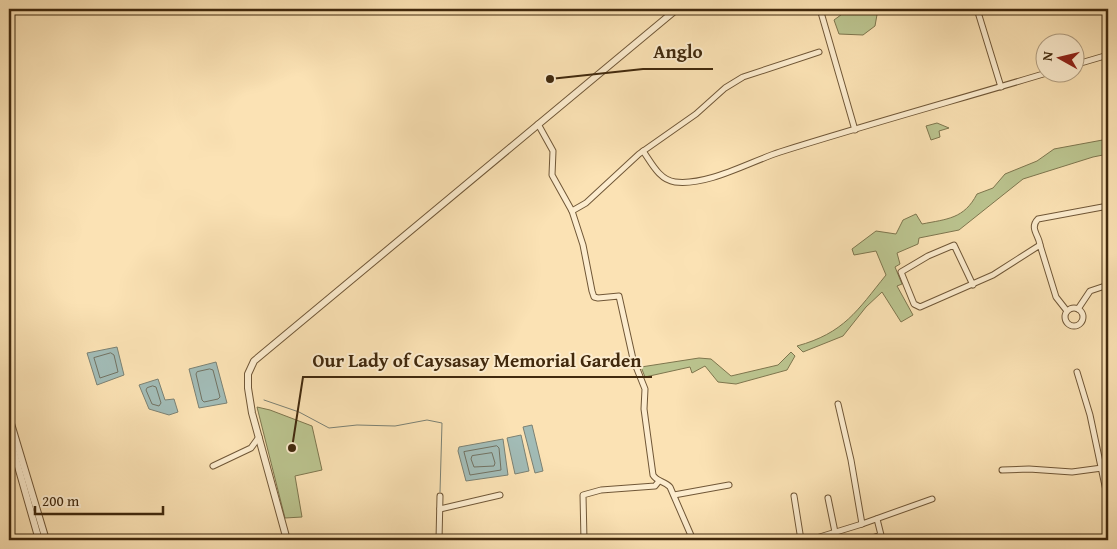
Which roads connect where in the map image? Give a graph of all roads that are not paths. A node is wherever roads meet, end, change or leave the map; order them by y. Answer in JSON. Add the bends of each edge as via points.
{"nodes":[{"id":1,"x":677,"y":9,"type":"edge"},
{"id":2,"x":820,"y":9,"type":"edge"},
{"id":3,"x":977,"y":9,"type":"edge"},
{"id":4,"x":819,"y":52,"type":"dead end"},
{"id":5,"x":1108,"y":55,"type":"edge"},
{"id":6,"x":1084,"y":62,"type":"edge"},
{"id":7,"x":1034,"y":77,"type":"edge"},
{"id":8,"x":1001,"y":87,"type":"junction"},
{"id":9,"x":538,"y":124,"type":"junction"},
{"id":10,"x":856,"y":130,"type":"junction"},
{"id":11,"x":643,"y":151,"type":"junction"},
{"id":12,"x":1108,"y":206,"type":"edge"},
{"id":13,"x":572,"y":211,"type":"junction"},
{"id":14,"x":1040,"y":245,"type":"junction"},
{"id":15,"x":973,"y":285,"type":"junction"},
{"id":16,"x":1108,"y":285,"type":"edge"},
{"id":17,"x":1078,"y":309,"type":"junction"},
{"id":18,"x":1067,"y":310,"type":"junction"},
{"id":19,"x":1077,"y":372,"type":"dead end"},
{"id":20,"x":838,"y":404,"type":"dead end"},
{"id":21,"x":9,"y":416,"type":"edge"},
{"id":22,"x":9,"y":435,"type":"edge"},
{"id":23,"x":259,"y":437,"type":"junction"},
{"id":24,"x":213,"y":466,"type":"dead end"},
{"id":25,"x":1102,"y":468,"type":"junction"},
{"id":26,"x":1002,"y":470,"type":"dead end"},
{"id":27,"x":659,"y":481,"type":"junction"},
{"id":28,"x":729,"y":485,"type":"dead end"},
{"id":29,"x":500,"y":495,"type":"dead end"},
{"id":30,"x":674,"y":495,"type":"junction"},
{"id":31,"x":440,"y":496,"type":"dead end"},
{"id":32,"x":794,"y":496,"type":"dead end"},
{"id":33,"x":828,"y":498,"type":"dead end"},
{"id":34,"x":932,"y":499,"type":"dead end"},
{"id":35,"x":1108,"y":500,"type":"edge"},
{"id":36,"x":440,"y":509,"type":"junction"},
{"id":37,"x":877,"y":519,"type":"junction"},
{"id":38,"x":1108,"y":520,"type":"edge"},
{"id":39,"x":862,"y":524,"type":"junction"},
{"id":40,"x":835,"y":532,"type":"junction"},
{"id":41,"x":39,"y":540,"type":"edge"},
{"id":42,"x":46,"y":540,"type":"edge"},
{"id":43,"x":287,"y":540,"type":"edge"},
{"id":44,"x":439,"y":540,"type":"edge"},
{"id":45,"x":584,"y":540,"type":"edge"},
{"id":46,"x":693,"y":540,"type":"edge"},
{"id":47,"x":801,"y":540,"type":"edge"},
{"id":48,"x":810,"y":540,"type":"edge"},
{"id":49,"x":866,"y":540,"type":"edge"},
{"id":50,"x":1107,"y":540,"type":"edge"}],
"edges":[{"from":1,"to":9,"type":"street"},
{"from":2,"to":10,"type":"street"},
{"from":3,"to":8,"type":"street"},
{"from":4,"to":11,"type":"street","via":[[734,82],[696,114]]},
{"from":5,"to":6,"type":"street"},
{"from":7,"to":8,"type":"street"},
{"from":8,"to":10,"type":"street"},
{"from":9,"to":13,"type":"street","via":[[553,151],[552,175]]},
{"from":9,"to":23,"type":"street","via":[[254,361],[248,374],[248,388]]},
{"from":10,"to":11,"type":"street","via":[[708,178],[684,182],[674,182],[661,175]]},
{"from":11,"to":13,"type":"street","via":[[586,203]]},
{"from":12,"to":14,"type":"street","via":[[1038,219],[1034,228]]},
{"from":13,"to":27,"type":"street","via":[[594,297],[619,296],[633,359],[645,389],[648,444],[653,475]]},
{"from":14,"to":15,"type":"street"},
{"from":14,"to":18,"type":"street","via":[[1056,297]]},
{"from":15,"to":15,"type":"street","via":[[918,307],[901,272],[954,245]]},
{"from":16,"to":17,"type":"street","via":[[1088,293]]},
{"from":17,"to":18,"type":"street"},
{"from":17,"to":18,"type":"street","via":[[1083,319],[1076,326],[1066,323]]},
{"from":19,"to":25,"type":"street"},
{"from":20,"to":39,"type":"street"},
{"from":21,"to":42,"type":"street"},
{"from":22,"to":41,"type":"street"},
{"from":23,"to":24,"type":"street","via":[[251,448]]},
{"from":23,"to":43,"type":"street"},
{"from":25,"to":26,"type":"street","via":[[1072,472]]},
{"from":25,"to":35,"type":"street"},
{"from":27,"to":30,"type":"street","via":[[668,485]]},
{"from":27,"to":45,"type":"street","via":[[655,486],[582,494]]},
{"from":28,"to":30,"type":"street"},
{"from":29,"to":36,"type":"street"},
{"from":30,"to":46,"type":"street"},
{"from":31,"to":36,"type":"street"},
{"from":32,"to":47,"type":"street"},
{"from":33,"to":40,"type":"street"},
{"from":34,"to":37,"type":"street"},
{"from":36,"to":44,"type":"street"},
{"from":37,"to":39,"type":"street"},
{"from":37,"to":49,"type":"street","via":[[881,535]]},
{"from":38,"to":50,"type":"street"},
{"from":39,"to":40,"type":"street"},
{"from":40,"to":48,"type":"street"}]}
